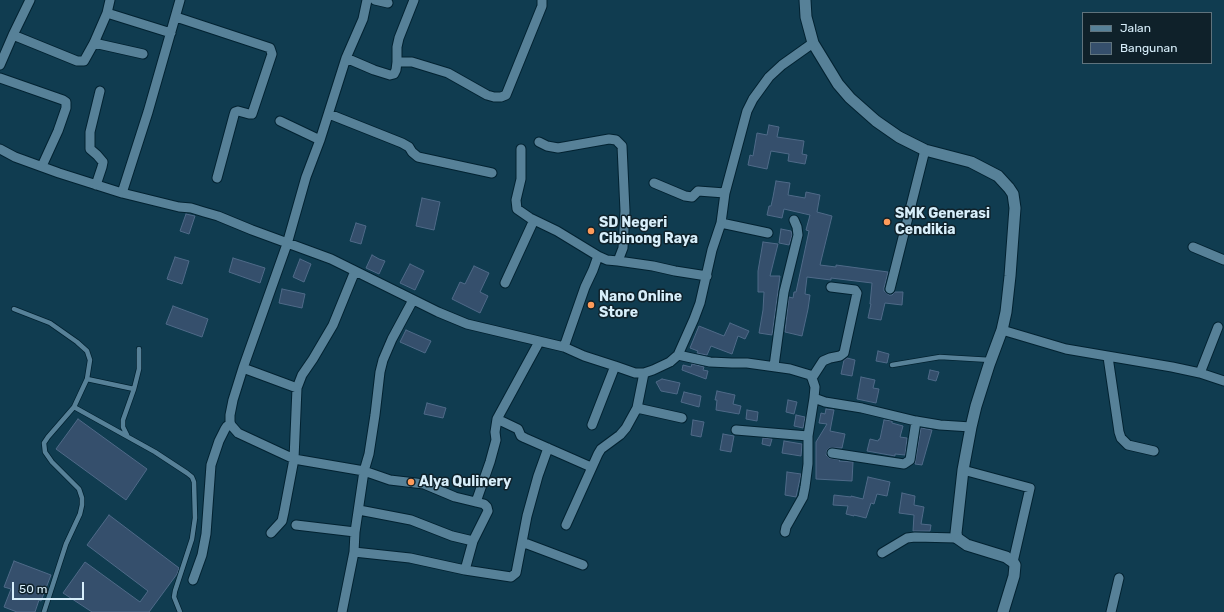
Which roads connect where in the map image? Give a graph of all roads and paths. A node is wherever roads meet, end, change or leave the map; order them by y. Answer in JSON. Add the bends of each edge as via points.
{"nodes":[{"id":1,"x":30,"y":0,"type":"edge"},
{"id":2,"x":110,"y":0,"type":"edge"},
{"id":3,"x":180,"y":0,"type":"edge"},
{"id":4,"x":367,"y":0,"type":"edge"},
{"id":5,"x":374,"y":0,"type":"edge"},
{"id":6,"x":414,"y":0,"type":"edge"},
{"id":7,"x":542,"y":0,"type":"edge"},
{"id":8,"x":805,"y":0,"type":"edge"},
{"id":9,"x":388,"y":3,"type":"dead end"},
{"id":10,"x":107,"y":13,"type":"junction"},
{"id":11,"x":176,"y":17,"type":"junction"},
{"id":12,"x":171,"y":33,"type":"junction"},
{"id":13,"x":0,"y":39,"type":"edge"},
{"id":14,"x":11,"y":39,"type":"junction"},
{"id":15,"x":94,"y":43,"type":"junction"},
{"id":16,"x":814,"y":43,"type":"junction"},
{"id":17,"x":143,"y":54,"type":"dead end"},
{"id":18,"x":346,"y":58,"type":"junction"},
{"id":19,"x":397,"y":62,"type":"junction"},
{"id":20,"x":0,"y":65,"type":"edge"},
{"id":21,"x":0,"y":78,"type":"edge"},
{"id":22,"x":100,"y":91,"type":"dead end"},
{"id":23,"x":328,"y":114,"type":"junction"},
{"id":24,"x":280,"y":121,"type":"dead end"},
{"id":25,"x":320,"y":140,"type":"junction"},
{"id":26,"x":539,"y":142,"type":"dead end"},
{"id":27,"x":0,"y":149,"type":"edge"},
{"id":28,"x":522,"y":149,"type":"dead end"},
{"id":29,"x":926,"y":150,"type":"junction"},
{"id":30,"x":42,"y":166,"type":"junction"},
{"id":31,"x":492,"y":173,"type":"dead end"},
{"id":32,"x":217,"y":178,"type":"dead end"},
{"id":33,"x":654,"y":184,"type":"dead end"},
{"id":34,"x":96,"y":185,"type":"junction"},
{"id":35,"x":122,"y":193,"type":"junction"},
{"id":36,"x":725,"y":193,"type":"junction"},
{"id":37,"x":534,"y":220,"type":"junction"},
{"id":38,"x":794,"y":220,"type":"dead end"},
{"id":39,"x":721,"y":223,"type":"junction"},
{"id":40,"x":768,"y":233,"type":"dead end"},
{"id":41,"x":287,"y":244,"type":"junction"},
{"id":42,"x":1193,"y":247,"type":"dead end"},
{"id":43,"x":598,"y":256,"type":"junction"},
{"id":44,"x":1224,"y":260,"type":"edge"},
{"id":45,"x":618,"y":261,"type":"junction"},
{"id":46,"x":355,"y":271,"type":"junction"},
{"id":47,"x":707,"y":276,"type":"junction"},
{"id":48,"x":505,"y":283,"type":"dead end"},
{"id":49,"x":831,"y":287,"type":"dead end"},
{"id":50,"x":890,"y":289,"type":"dead end"},
{"id":51,"x":413,"y":300,"type":"junction"},
{"id":52,"x":14,"y":308,"type":"dead end"},
{"id":53,"x":1218,"y":328,"type":"dead end"},
{"id":54,"x":1002,"y":330,"type":"junction"},
{"id":55,"x":539,"y":342,"type":"junction"},
{"id":56,"x":564,"y":347,"type":"junction"},
{"id":57,"x":139,"y":349,"type":"dead end"},
{"id":58,"x":678,"y":355,"type":"junction"},
{"id":59,"x":1108,"y":357,"type":"junction"},
{"id":60,"x":991,"y":360,"type":"junction"},
{"id":61,"x":892,"y":365,"type":"dead end"},
{"id":62,"x":615,"y":366,"type":"junction"},
{"id":63,"x":774,"y":366,"type":"junction"},
{"id":64,"x":243,"y":368,"type":"junction"},
{"id":65,"x":644,"y":373,"type":"junction"},
{"id":66,"x":1200,"y":373,"type":"junction"},
{"id":67,"x":812,"y":378,"type":"junction"},
{"id":68,"x":87,"y":379,"type":"junction"},
{"id":69,"x":1224,"y":381,"type":"edge"},
{"id":70,"x":297,"y":388,"type":"junction"},
{"id":71,"x":134,"y":389,"type":"junction"},
{"id":72,"x":814,"y":398,"type":"junction"},
{"id":73,"x":74,"y":407,"type":"junction"},
{"id":74,"x":637,"y":408,"type":"junction"},
{"id":75,"x":682,"y":418,"type":"dead end"},
{"id":76,"x":497,"y":419,"type":"junction"},
{"id":77,"x":916,"y":421,"type":"junction"},
{"id":78,"x":231,"y":425,"type":"junction"},
{"id":79,"x":592,"y":425,"type":"dead end"},
{"id":80,"x":971,"y":427,"type":"junction"},
{"id":81,"x":736,"y":430,"type":"dead end"},
{"id":82,"x":127,"y":436,"type":"junction"},
{"id":83,"x":808,"y":436,"type":"junction"},
{"id":84,"x":548,"y":448,"type":"junction"},
{"id":85,"x":1154,"y":451,"type":"dead end"},
{"id":86,"x":832,"y":453,"type":"dead end"},
{"id":87,"x":294,"y":460,"type":"junction"},
{"id":88,"x":591,"y":467,"type":"junction"},
{"id":89,"x":963,"y":470,"type":"junction"},
{"id":90,"x":364,"y":471,"type":"junction"},
{"id":91,"x":476,"y":502,"type":"junction"},
{"id":92,"x":359,"y":510,"type":"junction"},
{"id":93,"x":296,"y":525,"type":"dead end"},
{"id":94,"x":566,"y":525,"type":"dead end"},
{"id":95,"x":355,"y":532,"type":"junction"},
{"id":96,"x":784,"y":532,"type":"dead end"},
{"id":97,"x":271,"y":533,"type":"dead end"},
{"id":98,"x":957,"y":538,"type":"junction"},
{"id":99,"x":473,"y":541,"type":"junction"},
{"id":100,"x":522,"y":542,"type":"junction"},
{"id":101,"x":354,"y":552,"type":"junction"},
{"id":102,"x":882,"y":553,"type":"dead end"},
{"id":103,"x":1013,"y":562,"type":"junction"},
{"id":104,"x":583,"y":565,"type":"dead end"},
{"id":105,"x":465,"y":570,"type":"junction"},
{"id":106,"x":1119,"y":578,"type":"dead end"},
{"id":107,"x":193,"y":580,"type":"dead end"},
{"id":108,"x":44,"y":612,"type":"edge"},
{"id":109,"x":180,"y":612,"type":"edge"},
{"id":110,"x":342,"y":612,"type":"edge"},
{"id":111,"x":1003,"y":612,"type":"edge"},
{"id":112,"x":1112,"y":612,"type":"edge"}],
"edges":[{"from":1,"to":14,"type":"street"},
{"from":2,"to":10,"type":"street"},
{"from":3,"to":11,"type":"street"},
{"from":4,"to":18,"type":"street","via":[[363,19]]},
{"from":5,"to":9,"type":"street"},
{"from":6,"to":19,"type":"street","via":[[398,43]]},
{"from":7,"to":19,"type":"street","via":[[542,6],[506,95],[487,95],[448,73],[412,62]]},
{"from":8,"to":16,"type":"street","via":[[806,17]]},
{"from":10,"to":12,"type":"street"},
{"from":10,"to":15,"type":"street"},
{"from":11,"to":12,"type":"street"},
{"from":11,"to":32,"type":"street","via":[[266,46],[272,54],[252,114],[238,111],[234,114]]},
{"from":12,"to":35,"type":"street"},
{"from":13,"to":14,"type":"street"},
{"from":14,"to":15,"type":"street","via":[[80,61],[85,59]]},
{"from":14,"to":20,"type":"street"},
{"from":15,"to":17,"type":"street"},
{"from":16,"to":29,"type":"street","via":[[838,84],[850,98],[889,130]]},
{"from":16,"to":36,"type":"street","via":[[782,65],[769,77],[753,99],[747,111]]},
{"from":18,"to":19,"type":"street","via":[[388,75],[394,74]]},
{"from":18,"to":23,"type":"street"},
{"from":21,"to":30,"type":"street","via":[[66,102],[58,131]]},
{"from":22,"to":34,"type":"street","via":[[90,132],[90,149],[103,162]]},
{"from":23,"to":25,"type":"street"},
{"from":23,"to":31,"type":"street","via":[[402,143],[418,157]]},
{"from":24,"to":25,"type":"street"},
{"from":25,"to":41,"type":"street","via":[[306,177]]},
{"from":26,"to":45,"type":"street","via":[[558,148],[609,139],[616,140],[622,146],[625,232]]},
{"from":27,"to":30,"type":"street","via":[[14,157]]},
{"from":28,"to":37,"type":"street","via":[[521,179],[516,206],[522,214]]},
{"from":29,"to":50,"type":"street"},
{"from":29,"to":54,"type":"street","via":[[971,162],[998,176],[1012,194],[1015,208],[1010,276]]},
{"from":30,"to":34,"type":"street"},
{"from":33,"to":36,"type":"street","via":[[686,196],[692,196],[698,191]]},
{"from":34,"to":35,"type":"street"},
{"from":35,"to":41,"type":"street","via":[[204,212]]},
{"from":36,"to":39,"type":"street"},
{"from":37,"to":43,"type":"street"},
{"from":37,"to":48,"type":"street"},
{"from":38,"to":63,"type":"street","via":[[798,234],[784,292]]},
{"from":39,"to":40,"type":"street"},
{"from":39,"to":47,"type":"street"},
{"from":41,"to":46,"type":"street","via":[[331,259]]},
{"from":41,"to":64,"type":"street"},
{"from":42,"to":44,"type":"street"},
{"from":43,"to":45,"type":"street"},
{"from":43,"to":56,"type":"street"},
{"from":45,"to":47,"type":"street"},
{"from":46,"to":51,"type":"street"},
{"from":46,"to":70,"type":"street","via":[[333,325],[306,368]]},
{"from":47,"to":58,"type":"street","via":[[700,303]]},
{"from":49,"to":67,"type":"street","via":[[855,290],[857,293],[844,353],[823,361]]},
{"from":51,"to":55,"type":"street","via":[[467,324]]},
{"from":51,"to":90,"type":"street","via":[[383,360]]},
{"from":52,"to":68,"type":"lane","via":[[50,323],[77,342],[87,352],[90,360]]},
{"from":53,"to":66,"type":"street"},
{"from":54,"to":59,"type":"street","via":[[1066,349]]},
{"from":54,"to":60,"type":"street"},
{"from":55,"to":56,"type":"street"},
{"from":55,"to":76,"type":"street"},
{"from":56,"to":62,"type":"street"},
{"from":57,"to":71,"type":"lane","via":[[139,369]]},
{"from":58,"to":63,"type":"street","via":[[710,362]]},
{"from":58,"to":65,"type":"street","via":[[670,362]]},
{"from":59,"to":66,"type":"street"},
{"from":59,"to":85,"type":"street","via":[[1120,438],[1128,445]]},
{"from":60,"to":61,"type":"lane","via":[[940,357]]},
{"from":60,"to":80,"type":"street"},
{"from":62,"to":65,"type":"street","via":[[635,373]]},
{"from":62,"to":79,"type":"street"},
{"from":63,"to":67,"type":"street","via":[[806,373]]},
{"from":64,"to":70,"type":"street"},
{"from":64,"to":78,"type":"street","via":[[230,415]]},
{"from":65,"to":74,"type":"street"},
{"from":66,"to":69,"type":"street"},
{"from":67,"to":72,"type":"street","via":[[815,387]]},
{"from":68,"to":71,"type":"lane"},
{"from":68,"to":73,"type":"lane"},
{"from":70,"to":87,"type":"street"},
{"from":71,"to":82,"type":"lane","via":[[123,420]]},
{"from":72,"to":77,"type":"street"},
{"from":72,"to":83,"type":"street"},
{"from":73,"to":82,"type":"lane"},
{"from":73,"to":108,"type":"lane","via":[[44,443],[45,452],[79,489],[82,498],[80,514],[66,544]]},
{"from":74,"to":75,"type":"street"},
{"from":74,"to":88,"type":"street","via":[[626,428],[613,442],[601,449]]},
{"from":76,"to":84,"type":"street","via":[[518,429],[524,438]]},
{"from":76,"to":91,"type":"street","via":[[496,440]]},
{"from":77,"to":80,"type":"street"},
{"from":77,"to":86,"type":"street","via":[[910,460],[904,464]]},
{"from":78,"to":87,"type":"street","via":[[238,433]]},
{"from":78,"to":107,"type":"street","via":[[227,426],[219,441],[211,465],[206,534]]},
{"from":80,"to":89,"type":"street"},
{"from":81,"to":83,"type":"street"},
{"from":82,"to":109,"type":"lane","via":[[187,473],[194,482],[195,518],[192,539],[174,597]]},
{"from":83,"to":96,"type":"street","via":[[808,464],[803,497]]},
{"from":84,"to":88,"type":"street"},
{"from":84,"to":100,"type":"street","via":[[538,476]]},
{"from":87,"to":90,"type":"street"},
{"from":87,"to":97,"type":"street","via":[[282,520]]},
{"from":88,"to":94,"type":"street"},
{"from":89,"to":98,"type":"street"},
{"from":89,"to":103,"type":"street","via":[[1030,488]]},
{"from":90,"to":91,"type":"street","via":[[390,480],[424,484]]},
{"from":90,"to":92,"type":"street"},
{"from":91,"to":99,"type":"street","via":[[487,507],[488,511]]},
{"from":92,"to":95,"type":"street"},
{"from":92,"to":99,"type":"street","via":[[411,520],[452,536]]},
{"from":93,"to":95,"type":"street"},
{"from":95,"to":101,"type":"street"},
{"from":98,"to":102,"type":"street","via":[[907,538]]},
{"from":98,"to":103,"type":"street","via":[[967,545],[1006,557]]},
{"from":99,"to":105,"type":"street"},
{"from":100,"to":104,"type":"street"},
{"from":100,"to":105,"type":"street","via":[[516,573],[511,577]]},
{"from":101,"to":105,"type":"street","via":[[410,558]]},
{"from":101,"to":110,"type":"street"},
{"from":103,"to":111,"type":"street","via":[[1014,576]]},
{"from":106,"to":112,"type":"street"}]}
